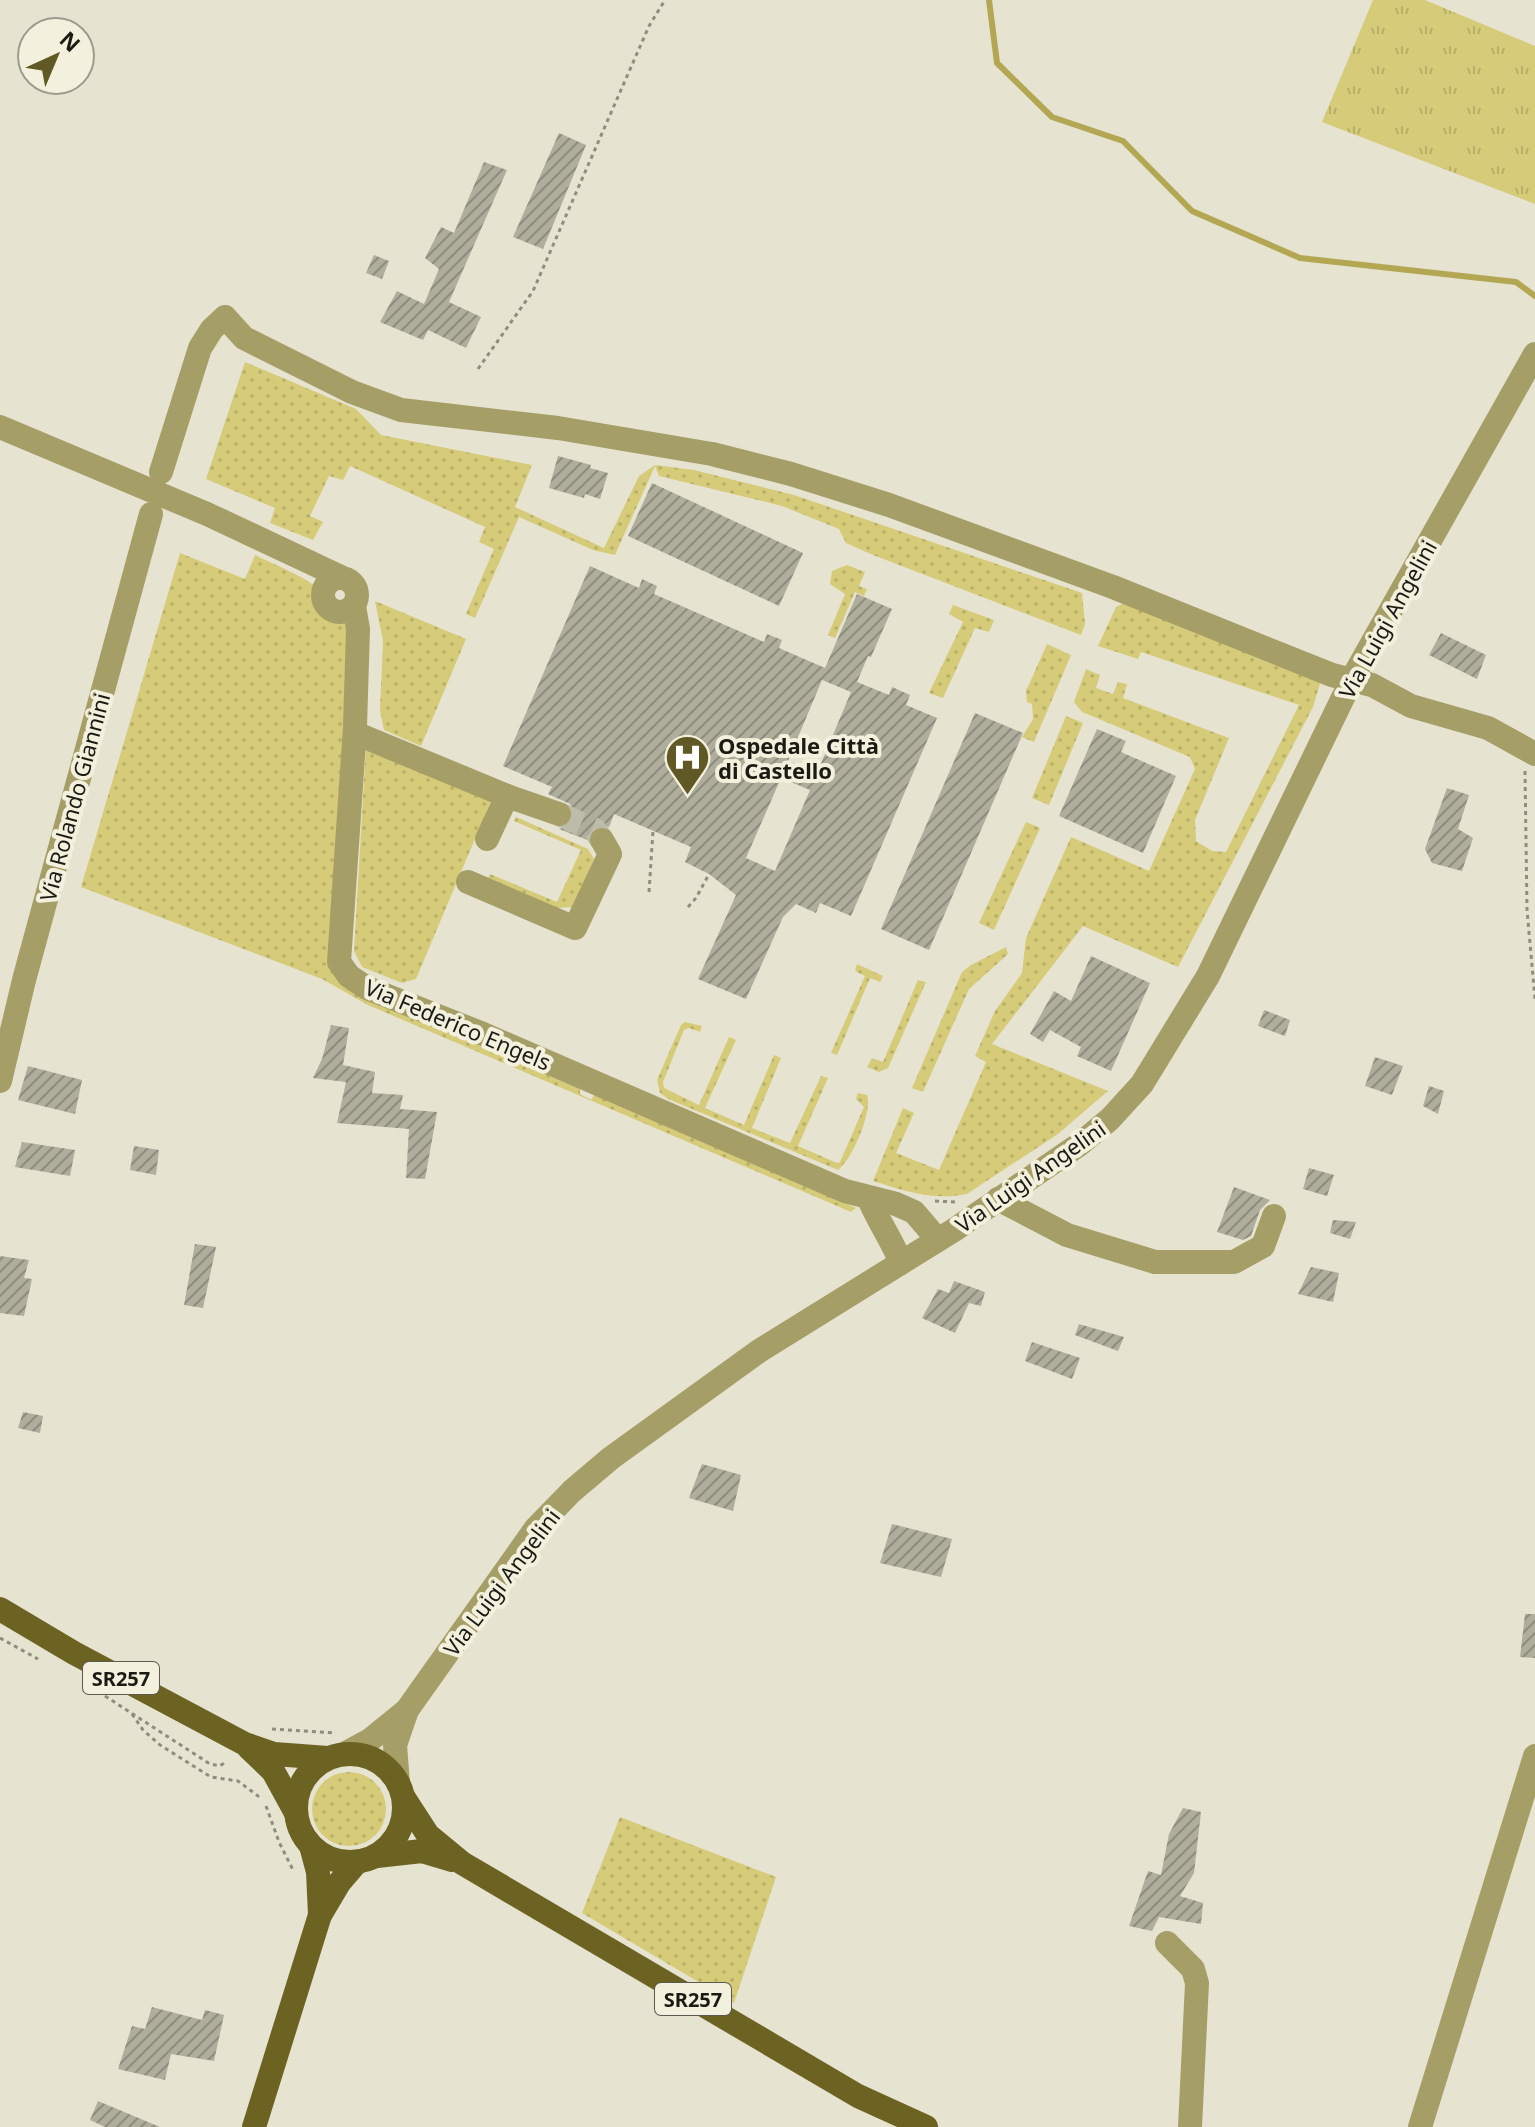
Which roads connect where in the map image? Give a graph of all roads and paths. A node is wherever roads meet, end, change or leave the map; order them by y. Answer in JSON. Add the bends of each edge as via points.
{"nodes":[{"id":1,"x":665,"y":0,"type":"edge"},
{"id":2,"x":1535,"y":354,"type":"edge"},
{"id":3,"x":478,"y":369,"type":"dead end"},
{"id":4,"x":0,"y":427,"type":"edge"},
{"id":5,"x":161,"y":472,"type":"dead end"},
{"id":6,"x":151,"y":514,"type":"dead end"},
{"id":7,"x":1352,"y":679,"type":"junction"},
{"id":8,"x":355,"y":733,"type":"junction"},
{"id":9,"x":1530,"y":751,"type":"edge"},
{"id":10,"x":507,"y":796,"type":"junction"},
{"id":11,"x":559,"y":814,"type":"tunnel mouth"},
{"id":12,"x":653,"y":831,"type":"dead end"},
{"id":13,"x":487,"y":839,"type":"dead end"},
{"id":14,"x":602,"y":840,"type":"dead end"},
{"id":15,"x":709,"y":874,"type":"dead end"},
{"id":16,"x":468,"y":882,"type":"dead end"},
{"id":17,"x":649,"y":892,"type":"dead end"},
{"id":18,"x":688,"y":907,"type":"dead end"},
{"id":19,"x":1535,"y":999,"type":"edge"},
{"id":20,"x":0,"y":1081,"type":"edge"},
{"id":21,"x":869,"y":1199,"type":"junction"},
{"id":22,"x":927,"y":1199,"type":"dead end"},
{"id":23,"x":998,"y":1199,"type":"junction"},
{"id":24,"x":959,"y":1201,"type":"dead end"},
{"id":25,"x":1274,"y":1216,"type":"dead end"},
{"id":26,"x":938,"y":1240,"type":"junction"},
{"id":27,"x":901,"y":1263,"type":"junction"},
{"id":28,"x":0,"y":1609,"type":"edge"},
{"id":29,"x":407,"y":1710,"type":"junction"},
{"id":30,"x":245,"y":1744,"type":"junction"},
{"id":31,"x":336,"y":1756,"type":"junction"},
{"id":32,"x":1535,"y":1756,"type":"edge"},
{"id":33,"x":227,"y":1761,"type":"dead end"},
{"id":34,"x":401,"y":1790,"type":"junction"},
{"id":35,"x":296,"y":1813,"type":"junction"},
{"id":36,"x":311,"y":1846,"type":"junction"},
{"id":37,"x":367,"y":1859,"type":"junction"},
{"id":38,"x":462,"y":1863,"type":"junction"},
{"id":39,"x":295,"y":1875,"type":"dead end"},
{"id":40,"x":320,"y":1915,"type":"junction"},
{"id":41,"x":1167,"y":1943,"type":"dead end"},
{"id":42,"x":256,"y":2125,"type":"edge"},
{"id":43,"x":926,"y":2127,"type":"edge"},
{"id":44,"x":1190,"y":2127,"type":"edge"},
{"id":45,"x":1420,"y":2127,"type":"edge"}],
"edges":[{"from":1,"to":3,"type":"path","via":[[533,291]]},
{"from":2,"to":7,"type":"street","name":"Via Luigi Angelini"},
{"from":4,"to":8,"type":"street","name":"Via Federico Engels","via":[[298,555],[334,581],[354,584],[357,591],[347,609],[358,629]]},
{"from":5,"to":7,"type":"street","via":[[200,348],[225,317],[244,338],[352,392],[401,410],[558,428],[697,451],[791,474],[889,505]]},
{"from":6,"to":20,"type":"street","name":"Via Rolando Giannini"},
{"from":7,"to":9,"type":"street","via":[[1411,706],[1488,728]]},
{"from":7,"to":23,"type":"street","name":"Via Luigi Angelini","via":[[1208,976],[1142,1084],[1080,1144]]},
{"from":8,"to":10,"type":"street"},
{"from":8,"to":21,"type":"street","name":"Via Federico Engels","via":[[339,962],[349,976]]},
{"from":9,"to":19,"type":"path","via":[[1527,910]]},
{"from":10,"to":11,"type":"street"},
{"from":10,"to":13,"type":"street"},
{"from":12,"to":17,"type":"path"},
{"from":14,"to":16,"type":"street","via":[[610,854],[575,928]]},
{"from":15,"to":18,"type":"path"},
{"from":21,"to":26,"type":"street","name":"Via Federico Engels","via":[[914,1212]]},
{"from":21,"to":27,"type":"street"},
{"from":22,"to":24,"type":"path"},
{"from":23,"to":25,"type":"street","via":[[1067,1235],[1155,1262],[1234,1262],[1263,1246]]},
{"from":23,"to":26,"type":"street","name":"Via Luigi Angelini"},
{"from":26,"to":27,"type":"street","name":"Via Luigi Angelini"},
{"from":27,"to":29,"type":"street","name":"Via Luigi Angelini","via":[[759,1351],[572,1491],[536,1528]]},
{"from":28,"to":30,"type":"main road","number":"SR257"},
{"from":29,"to":31,"type":"street","name":"Via Luigi Angelini","via":[[370,1740]]},
{"from":29,"to":34,"type":"street","name":"Via Luigi Angelini","via":[[395,1745]]},
{"from":30,"to":31,"type":"main road","number":"SR257","via":[[274,1754]]},
{"from":30,"to":35,"type":"main road","number":"SR257","via":[[273,1771]]},
{"from":31,"to":34,"type":"main road","number":"SR257","via":[[360,1754],[376,1760],[389,1769]]},
{"from":31,"to":35,"type":"main road","via":[[314,1767],[303,1780]]},
{"from":32,"to":45,"type":"street"},
{"from":33,"to":39,"type":"path","via":[[210,1764],[132,1714],[160,1745],[211,1777],[238,1781],[265,1801]]},
{"from":34,"to":37,"type":"main road","via":[[400,1831],[390,1845]]},
{"from":34,"to":38,"type":"main road","number":"SR257","via":[[428,1835]]},
{"from":35,"to":36,"type":"main road","number":"SR257"},
{"from":36,"to":37,"type":"main road","number":"SR257","via":[[332,1859]]},
{"from":36,"to":40,"type":"main road"},
{"from":37,"to":38,"type":"main road","number":"SR257","via":[[422,1851]]},
{"from":37,"to":40,"type":"main road","via":[[339,1883]]},
{"from":38,"to":43,"type":"main road","number":"SR257","via":[[858,2096]]},
{"from":40,"to":42,"type":"main road"},
{"from":41,"to":44,"type":"street","via":[[1193,1969],[1197,1983]]}]}
